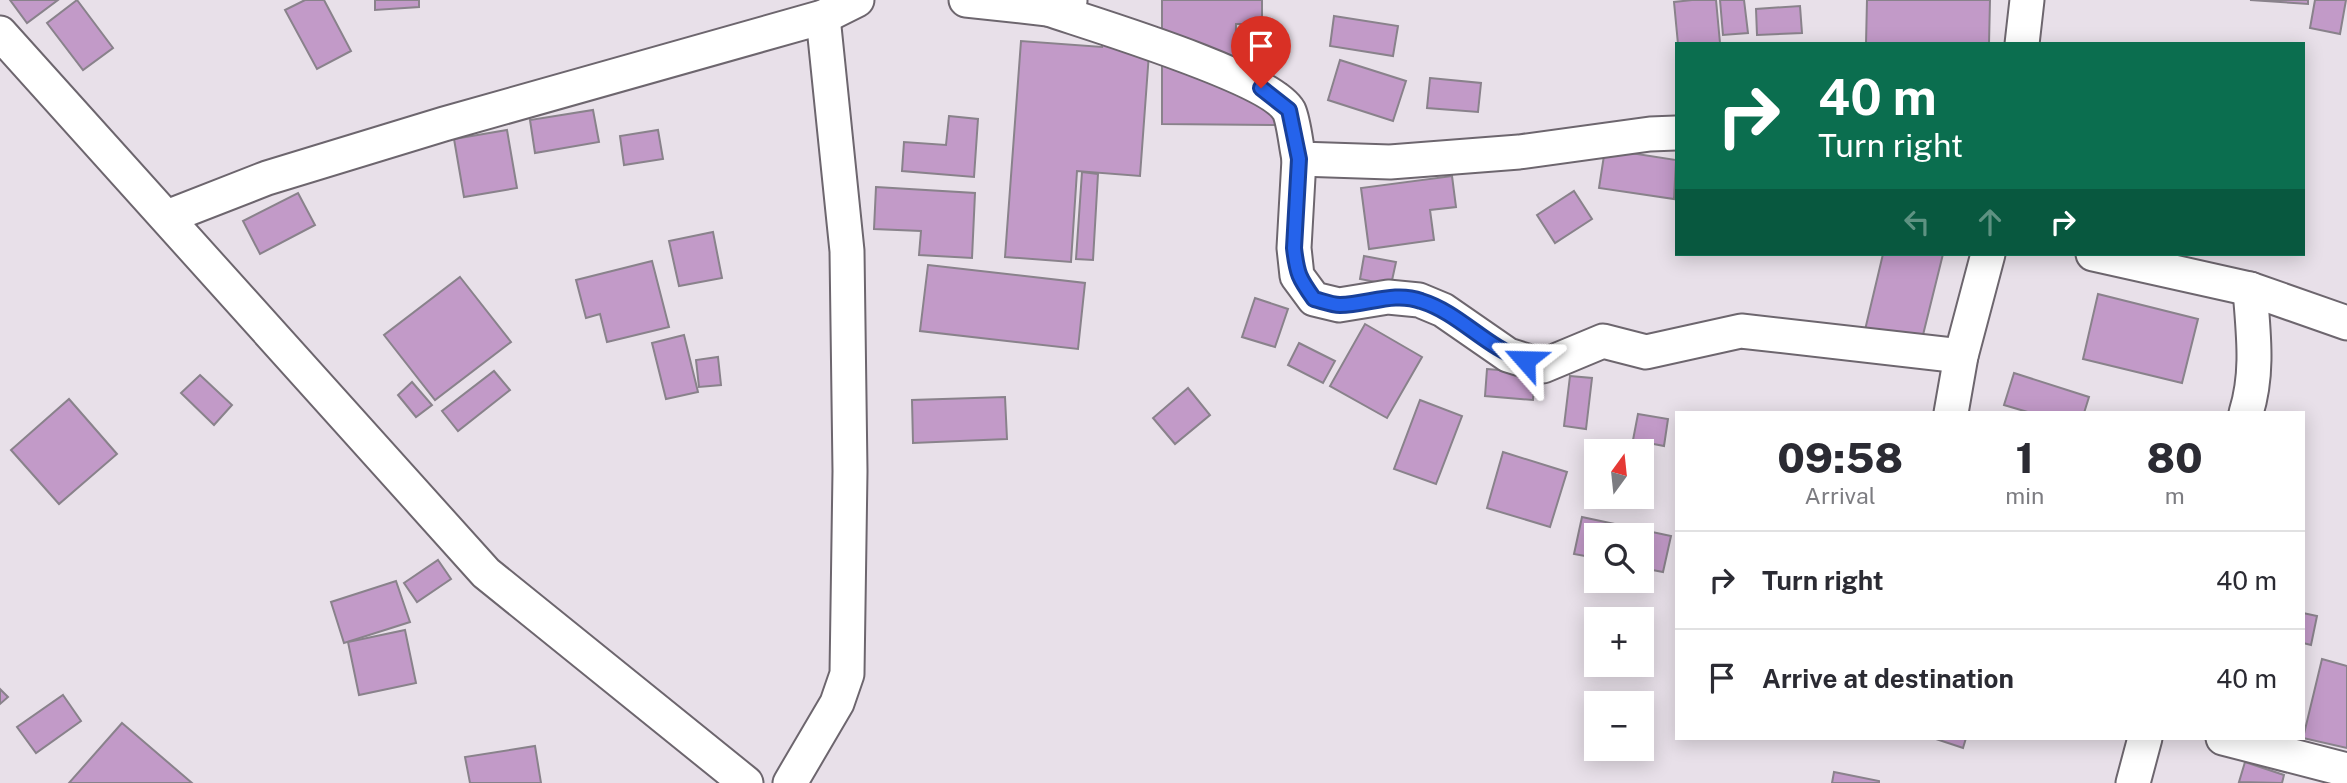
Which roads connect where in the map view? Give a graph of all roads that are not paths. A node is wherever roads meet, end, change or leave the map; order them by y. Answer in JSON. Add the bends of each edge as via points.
{"nodes":[{"id":1,"x":858,"y":0,"type":"edge"},
{"id":2,"x":965,"y":0,"type":"edge"},
{"id":3,"x":2027,"y":0,"type":"edge"},
{"id":4,"x":1060,"y":5,"type":"edge"},
{"id":5,"x":823,"y":17,"type":"junction"},
{"id":6,"x":0,"y":33,"type":"edge"},
{"id":7,"x":2022,"y":42,"type":"edge"},
{"id":8,"x":1675,"y":133,"type":"edge"},
{"id":9,"x":1299,"y":159,"type":"junction"},
{"id":10,"x":167,"y":218,"type":"junction"},
{"id":11,"x":1987,"y":256,"type":"edge"},
{"id":12,"x":2102,"y":256,"type":"edge"},
{"id":13,"x":2250,"y":289,"type":"junction"},
{"id":14,"x":2347,"y":323,"type":"edge"},
{"id":15,"x":1961,"y":356,"type":"junction"},
{"id":16,"x":1951,"y":411,"type":"edge"},
{"id":17,"x":2247,"y":411,"type":"edge"},
{"id":18,"x":2144,"y":740,"type":"edge"},
{"id":19,"x":2231,"y":740,"type":"edge"},
{"id":20,"x":2347,"y":770,"type":"edge"},
{"id":21,"x":746,"y":783,"type":"edge"},
{"id":22,"x":790,"y":783,"type":"edge"},
{"id":23,"x":2133,"y":783,"type":"edge"}],
"edges":[{"from":1,"to":5,"type":"street"},
{"from":2,"to":4,"type":"street"},
{"from":3,"to":7,"type":"street"},
{"from":4,"to":9,"type":"street","via":[[1261,88],[1289,110]]},
{"from":5,"to":10,"type":"street","via":[[267,178]]},
{"from":5,"to":22,"type":"street","via":[[847,251],[847,674],[837,703]]},
{"from":6,"to":10,"type":"street"},
{"from":8,"to":9,"type":"street","via":[[1390,162]]},
{"from":9,"to":15,"type":"street","via":[[1294,248],[1297,276],[1314,299],[1339,305],[1388,297],[1419,300],[1443,310],[1508,355],[1542,366],[1603,341],[1646,352],[1741,331]]},
{"from":10,"to":21,"type":"street","via":[[486,573]]},
{"from":11,"to":15,"type":"street"},
{"from":12,"to":13,"type":"street"},
{"from":13,"to":14,"type":"street"},
{"from":13,"to":17,"type":"street","via":[[2253,391]]},
{"from":15,"to":16,"type":"street"},
{"from":18,"to":23,"type":"street"},
{"from":19,"to":20,"type":"street"}]}
